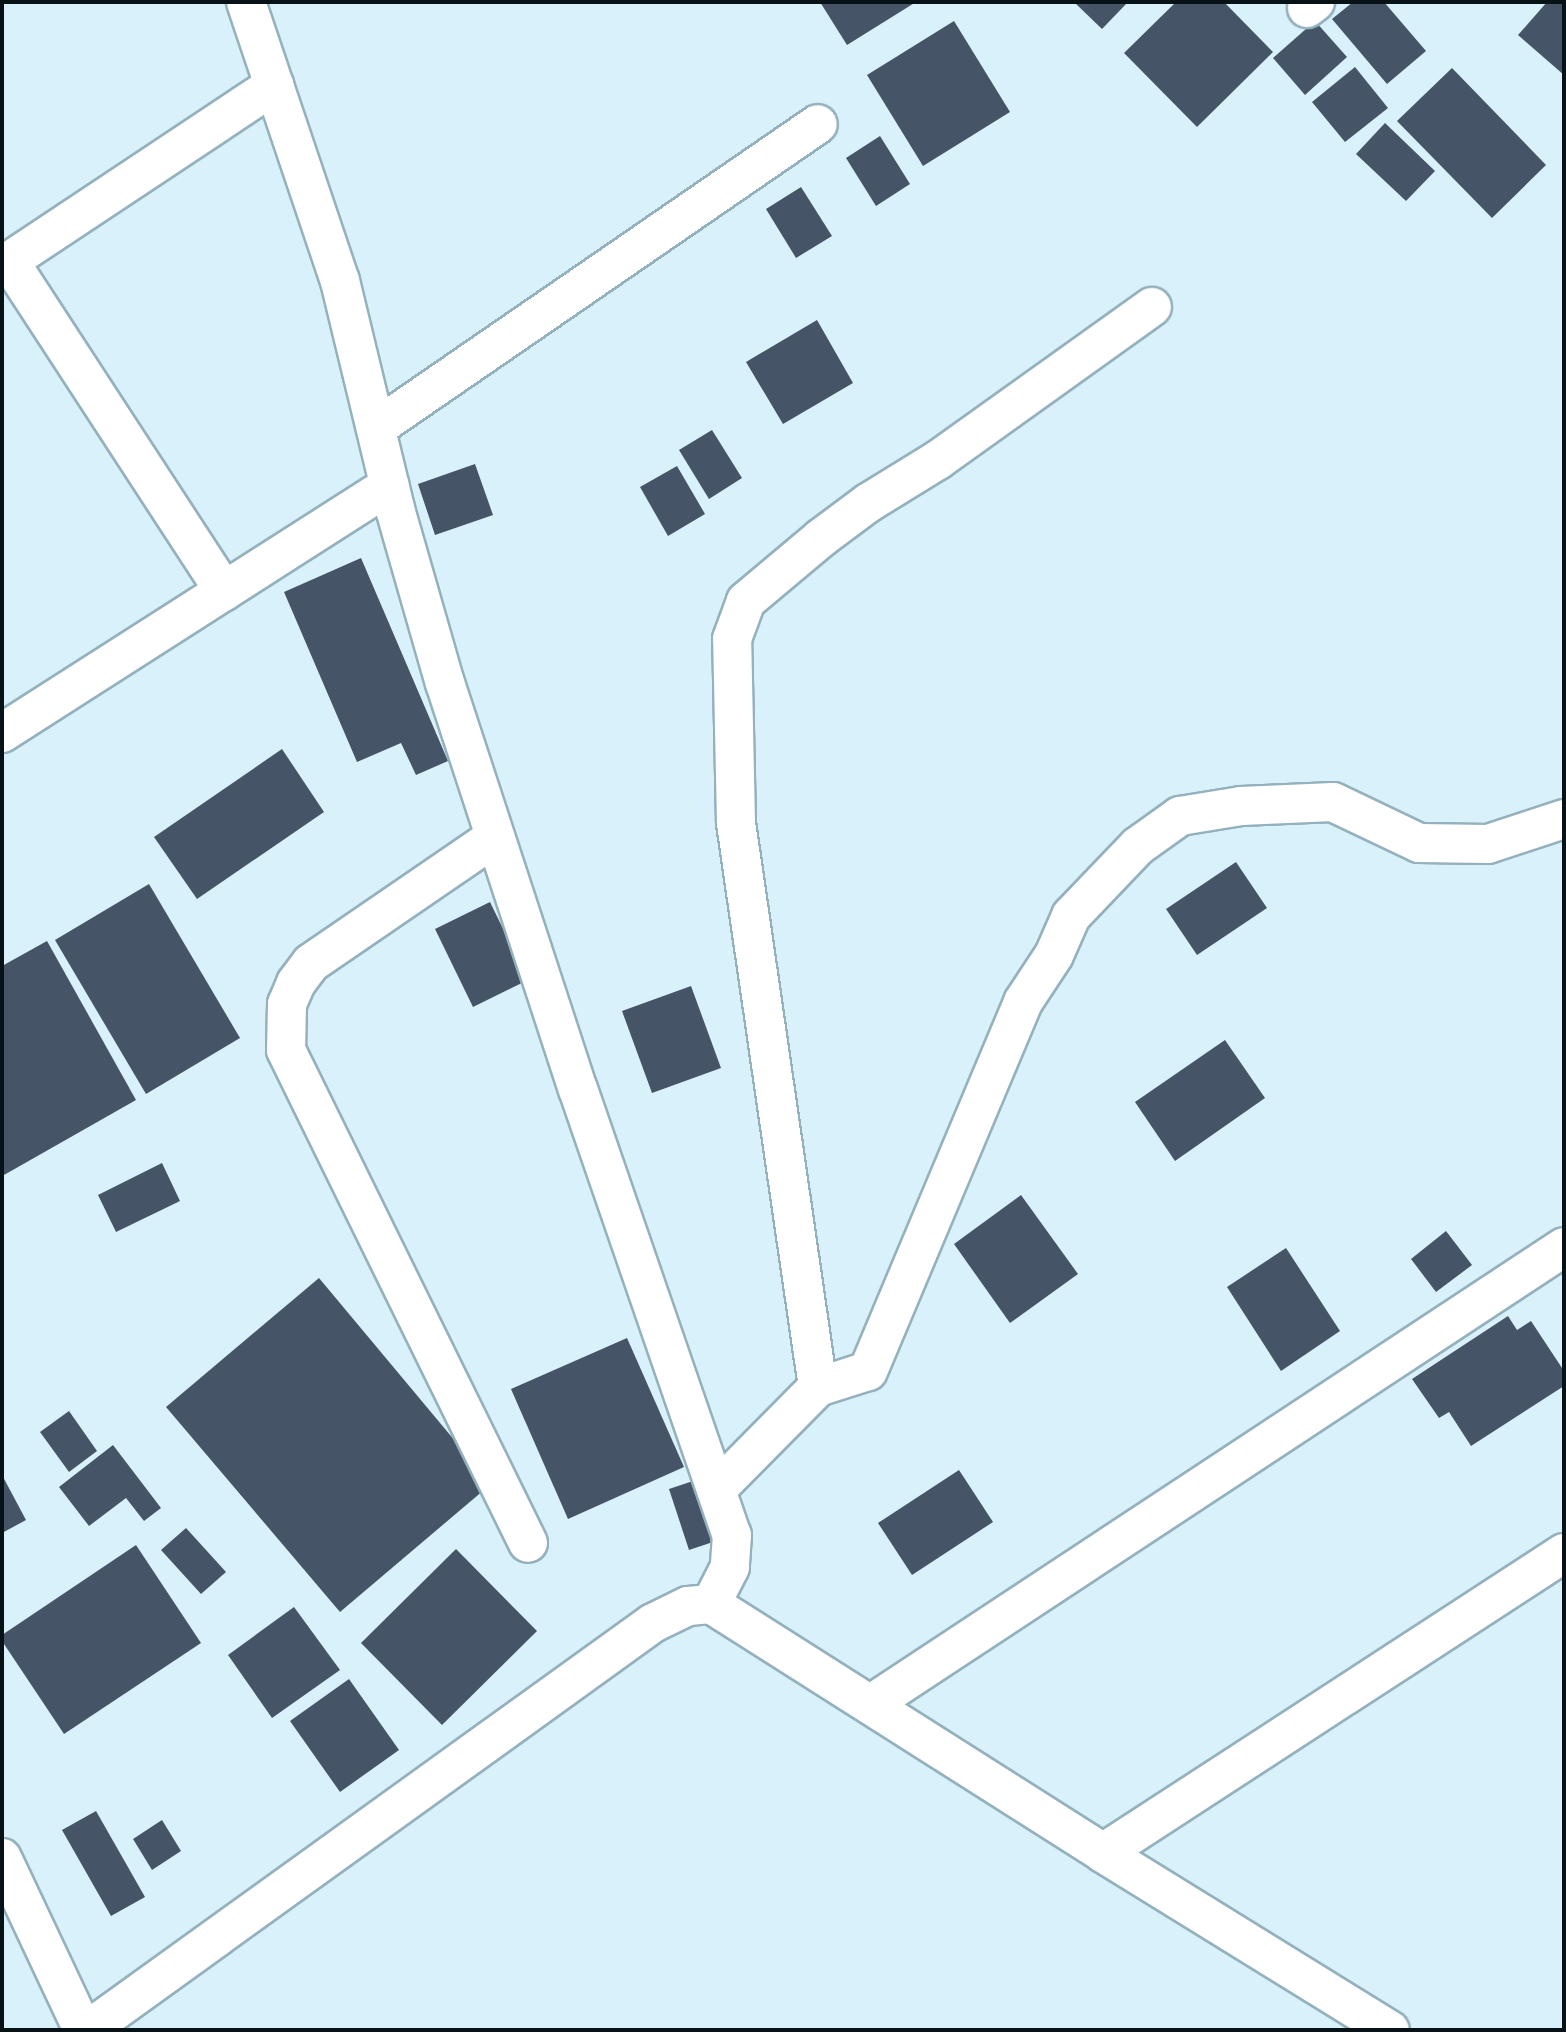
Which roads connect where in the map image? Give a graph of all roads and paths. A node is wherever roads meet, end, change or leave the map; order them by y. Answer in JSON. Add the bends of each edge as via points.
{"nodes":[{"id":1,"x":246,"y":2,"type":"edge"},
{"id":2,"x":274,"y":85,"type":"junction"},
{"id":3,"x":818,"y":124,"type":"dead end"},
{"id":4,"x":5,"y":263,"type":"edge"},
{"id":5,"x":1152,"y":307,"type":"dead end"},
{"id":6,"x":376,"y":428,"type":"junction"},
{"id":7,"x":390,"y":485,"type":"junction"},
{"id":8,"x":224,"y":591,"type":"junction"},
{"id":9,"x":2,"y":733,"type":"edge"},
{"id":10,"x":1564,"y":820,"type":"edge"},
{"id":11,"x":495,"y":837,"type":"junction"},
{"id":12,"x":1564,"y":1247,"type":"edge"},
{"id":13,"x":818,"y":1387,"type":"junction"},
{"id":14,"x":717,"y":1489,"type":"junction"},
{"id":15,"x":528,"y":1543,"type":"dead end"},
{"id":16,"x":1564,"y":1553,"type":"edge"},
{"id":17,"x":711,"y":1604,"type":"junction"},
{"id":18,"x":871,"y":1704,"type":"junction"},
{"id":19,"x":1104,"y":1853,"type":"junction"},
{"id":20,"x":2,"y":1858,"type":"edge"},
{"id":21,"x":86,"y":2030,"type":"edge"},
{"id":22,"x":1390,"y":2030,"type":"edge"}],
"edges":[{"from":1,"to":2,"type":"street"},
{"from":2,"to":4,"type":"street"},
{"from":2,"to":6,"type":"street","via":[[340,281]]},
{"from":3,"to":6,"type":"street"},
{"from":4,"to":8,"type":"street"},
{"from":5,"to":13,"type":"street","via":[[821,538],[746,601],[733,639],[736,823]]},
{"from":6,"to":7,"type":"street"},
{"from":7,"to":8,"type":"street"},
{"from":7,"to":11,"type":"street","via":[[445,682]]},
{"from":8,"to":9,"type":"street"},
{"from":10,"to":13,"type":"street","via":[[1488,844],[1419,843],[1333,802],[1241,806],[1180,816],[1138,846],[1072,916],[1054,955],[1023,1002],[868,1371]]},
{"from":11,"to":14,"type":"street"},
{"from":11,"to":15,"type":"street","via":[[311,963],[287,1004],[286,1050]]},
{"from":12,"to":18,"type":"street"},
{"from":13,"to":14,"type":"street"},
{"from":14,"to":17,"type":"street","via":[[732,1535],[732,1551],[727,1574]]},
{"from":16,"to":19,"type":"street"},
{"from":17,"to":18,"type":"street"},
{"from":17,"to":21,"type":"street","via":[[688,1606],[653,1623]]},
{"from":18,"to":19,"type":"street"},
{"from":19,"to":22,"type":"street"},
{"from":20,"to":21,"type":"street"}]}
